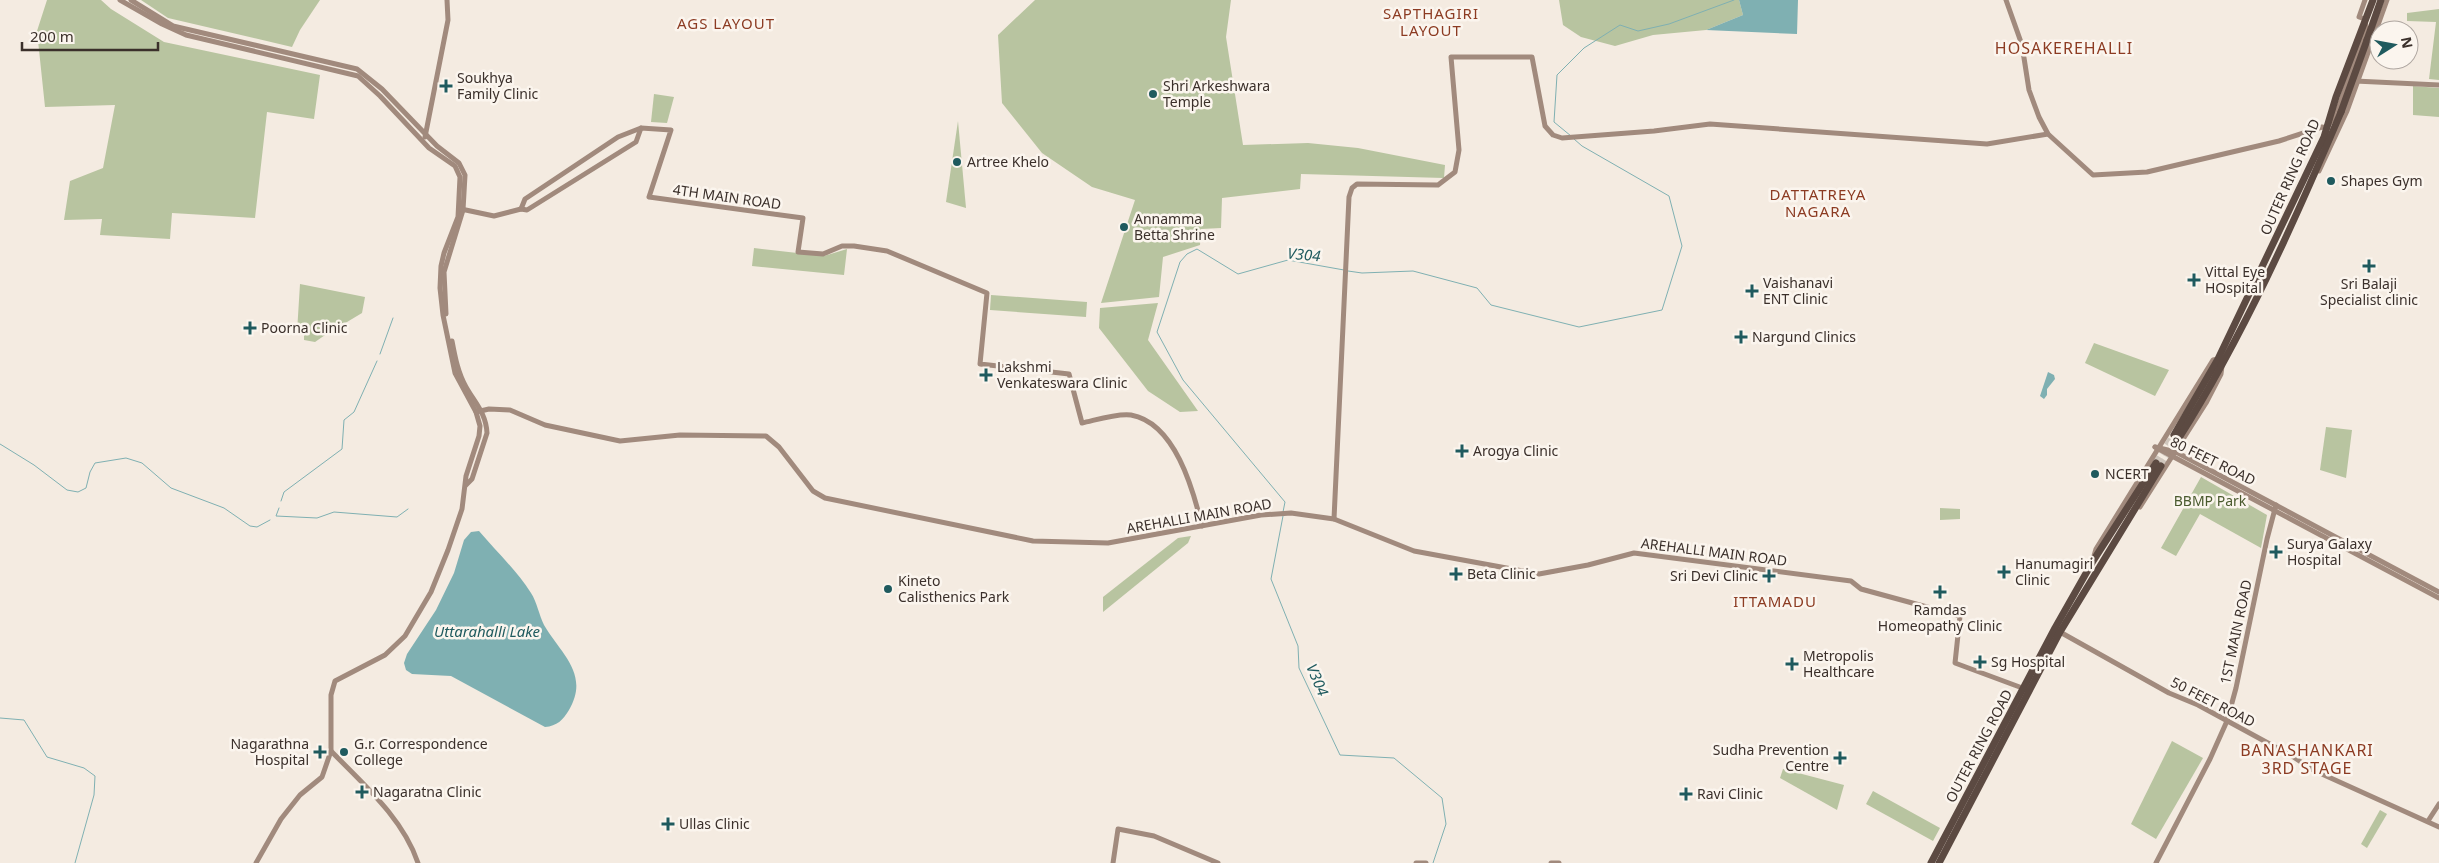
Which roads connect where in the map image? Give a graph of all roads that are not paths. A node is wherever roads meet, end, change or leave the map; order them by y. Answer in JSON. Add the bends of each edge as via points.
{"nodes":[{"id":1,"x":120,"y":0,"type":"edge"},
{"id":2,"x":131,"y":0,"type":"edge"},
{"id":3,"x":447,"y":0,"type":"edge"},
{"id":4,"x":2006,"y":0,"type":"edge"},
{"id":5,"x":2365,"y":0,"type":"edge"},
{"id":6,"x":2373,"y":0,"type":"edge"},
{"id":7,"x":2381,"y":0,"type":"edge"},
{"id":8,"x":2388,"y":0,"type":"edge"},
{"id":9,"x":2362,"y":18,"type":"junction"},
{"id":10,"x":2348,"y":80,"type":"junction"},
{"id":11,"x":2358,"y":82,"type":"junction"},
{"id":12,"x":2439,"y":85,"type":"edge"},
{"id":13,"x":382,"y":93,"type":"junction"},
{"id":14,"x":2344,"y":112,"type":"junction"},
{"id":15,"x":641,"y":128,"type":"junction"},
{"id":16,"x":2328,"y":128,"type":"junction"},
{"id":17,"x":2048,"y":134,"type":"junction"},
{"id":18,"x":425,"y":135,"type":"junction"},
{"id":19,"x":424,"y":143,"type":"junction"},
{"id":20,"x":2308,"y":186,"type":"junction"},
{"id":21,"x":461,"y":209,"type":"junction"},
{"id":22,"x":521,"y":209,"type":"junction"},
{"id":23,"x":2220,"y":362,"type":"junction"},
{"id":24,"x":479,"y":411,"type":"junction"},
{"id":25,"x":2176,"y":437,"type":"tunnel mouth"},
{"id":26,"x":2158,"y":448,"type":"junction"},
{"id":27,"x":2174,"y":453,"type":"junction"},
{"id":28,"x":2158,"y":464,"type":"tunnel mouth"},
{"id":29,"x":2276,"y":508,"type":"junction"},
{"id":30,"x":1334,"y":519,"type":"junction"},
{"id":31,"x":1202,"y":526,"type":"junction"},
{"id":32,"x":2096,"y":563,"type":"junction"},
{"id":33,"x":2439,"y":592,"type":"edge"},
{"id":34,"x":2439,"y":598,"type":"edge"},
{"id":35,"x":2060,"y":632,"type":"junction"},
{"id":36,"x":2026,"y":689,"type":"junction"},
{"id":37,"x":2227,"y":721,"type":"junction"},
{"id":38,"x":331,"y":751,"type":"junction"},
{"id":39,"x":2439,"y":804,"type":"edge"},
{"id":40,"x":2428,"y":821,"type":"junction"},
{"id":41,"x":2439,"y":827,"type":"edge"},
{"id":42,"x":256,"y":863,"type":"edge"},
{"id":43,"x":418,"y":863,"type":"edge"},
{"id":44,"x":1112,"y":863,"type":"edge"},
{"id":45,"x":1218,"y":863,"type":"edge"},
{"id":46,"x":1416,"y":863,"type":"edge"},
{"id":47,"x":1426,"y":863,"type":"edge"},
{"id":48,"x":1552,"y":863,"type":"edge"},
{"id":49,"x":1559,"y":863,"type":"edge"},
{"id":50,"x":1931,"y":863,"type":"edge"},
{"id":51,"x":1939,"y":863,"type":"edge"},
{"id":52,"x":2156,"y":863,"type":"edge"}],
"edges":[{"from":1,"to":13,"type":"street","via":[[186,35],[350,72]]},
{"from":2,"to":13,"type":"street","via":[[173,26],[357,69]]},
{"from":3,"to":18,"type":"street","via":[[448,20]]},
{"from":4,"to":17,"type":"street","via":[[2022,45],[2029,90]]},
{"from":5,"to":9,"type":"street"},
{"from":6,"to":9,"type":"highway","name":"OUTER RING ROAD"},
{"from":7,"to":14,"type":"highway","name":"OUTER RING ROAD","bridge":true},
{"from":8,"to":11,"type":"street"},
{"from":9,"to":10,"type":"street","via":[[2366,29]]},
{"from":9,"to":16,"type":"highway","name":"OUTER RING ROAD"},
{"from":10,"to":11,"type":"street"},
{"from":10,"to":16,"type":"street"},
{"from":11,"to":12,"type":"street"},
{"from":11,"to":14,"type":"street"},
{"from":13,"to":18,"type":"street"},
{"from":13,"to":19,"type":"street"},
{"from":14,"to":20,"type":"highway","name":"OUTER RING ROAD"},
{"from":14,"to":20,"type":"street","via":[[2318,174]]},
{"from":15,"to":22,"type":"street","via":[[618,137],[555,178],[525,199]]},
{"from":15,"to":22,"type":"street","via":[[636,142],[541,203],[527,210]]},
{"from":15,"to":31,"type":"street","name":"4TH MAIN ROAD","via":[[671,130],[649,197],[803,218],[798,252],[823,254],[842,246],[887,251],[986,293],[980,364],[1069,374],[1082,423],[1130,415],[1151,422],[1167,439],[1193,488]]},
{"from":16,"to":17,"type":"street","via":[[2147,172],[2093,175]]},
{"from":16,"to":23,"type":"highway","name":"OUTER RING ROAD"},
{"from":17,"to":30,"type":"street","via":[[1987,144],[1710,124],[1562,138],[1553,135],[1545,126],[1532,57],[1451,57],[1459,150],[1455,172],[1438,186],[1354,186],[1349,197]]},
{"from":18,"to":19,"type":"street"},
{"from":18,"to":21,"type":"street","via":[[464,168]]},
{"from":19,"to":21,"type":"street","via":[[458,170]]},
{"from":20,"to":23,"type":"highway","name":"OUTER RING ROAD"},
{"from":21,"to":22,"type":"street","via":[[494,216]]},
{"from":21,"to":24,"type":"street","via":[[441,266],[441,302],[455,372]]},
{"from":23,"to":25,"type":"highway"},
{"from":23,"to":26,"type":"street","via":[[2214,360]]},
{"from":23,"to":27,"type":"street","via":[[2222,374],[2214,390]]},
{"from":24,"to":31,"type":"street","name":"AREHALLI MAIN ROAD","via":[[510,410],[545,425],[620,441],[680,435],[766,436],[825,498],[1028,541],[1108,543]]},
{"from":24,"to":38,"type":"street","via":[[480,431],[466,476],[462,509],[431,592],[405,636],[385,655],[335,681],[331,695]]},
{"from":26,"to":27,"type":"street","name":"80 FEET ROAD"},
{"from":26,"to":32,"type":"street","via":[[2096,549]]},
{"from":27,"to":29,"type":"street","name":"80 FEET ROAD"},
{"from":27,"to":32,"type":"street","via":[[2110,556]]},
{"from":28,"to":32,"type":"highway"},
{"from":29,"to":33,"type":"street","name":"80 FEET ROAD"},
{"from":29,"to":34,"type":"street","name":"80 FEET ROAD"},
{"from":29,"to":37,"type":"street","name":"1ST MAIN ROAD"},
{"from":30,"to":31,"type":"street","name":"AREHALLI MAIN ROAD","via":[[1291,513]]},
{"from":30,"to":36,"type":"street","name":"AREHALLI MAIN ROAD","via":[[1414,551],[1539,574],[1588,566],[1634,553],[1851,581],[1861,589],[1960,616],[1955,663]]},
{"from":32,"to":35,"type":"highway","name":"OUTER RING ROAD"},
{"from":32,"to":36,"type":"highway","name":"OUTER RING ROAD"},
{"from":35,"to":36,"type":"highway","name":"OUTER RING ROAD"},
{"from":35,"to":37,"type":"street","name":"50 FEET ROAD","via":[[2169,693]]},
{"from":36,"to":50,"type":"highway","name":"OUTER RING ROAD"},
{"from":36,"to":51,"type":"highway","name":"OUTER RING ROAD"},
{"from":37,"to":40,"type":"street","name":"50 FEET ROAD","via":[[2314,770]]},
{"from":37,"to":52,"type":"street","name":"1ST MAIN ROAD"},
{"from":38,"to":42,"type":"street","via":[[320,780],[295,801]]},
{"from":38,"to":43,"type":"street","via":[[392,818],[406,837]]},
{"from":39,"to":40,"type":"street"},
{"from":40,"to":41,"type":"street","name":"50 FEET ROAD"},
{"from":44,"to":45,"type":"street","via":[[1118,829],[1154,836]]},
{"from":46,"to":47,"type":"street"},
{"from":48,"to":49,"type":"street"}]}
